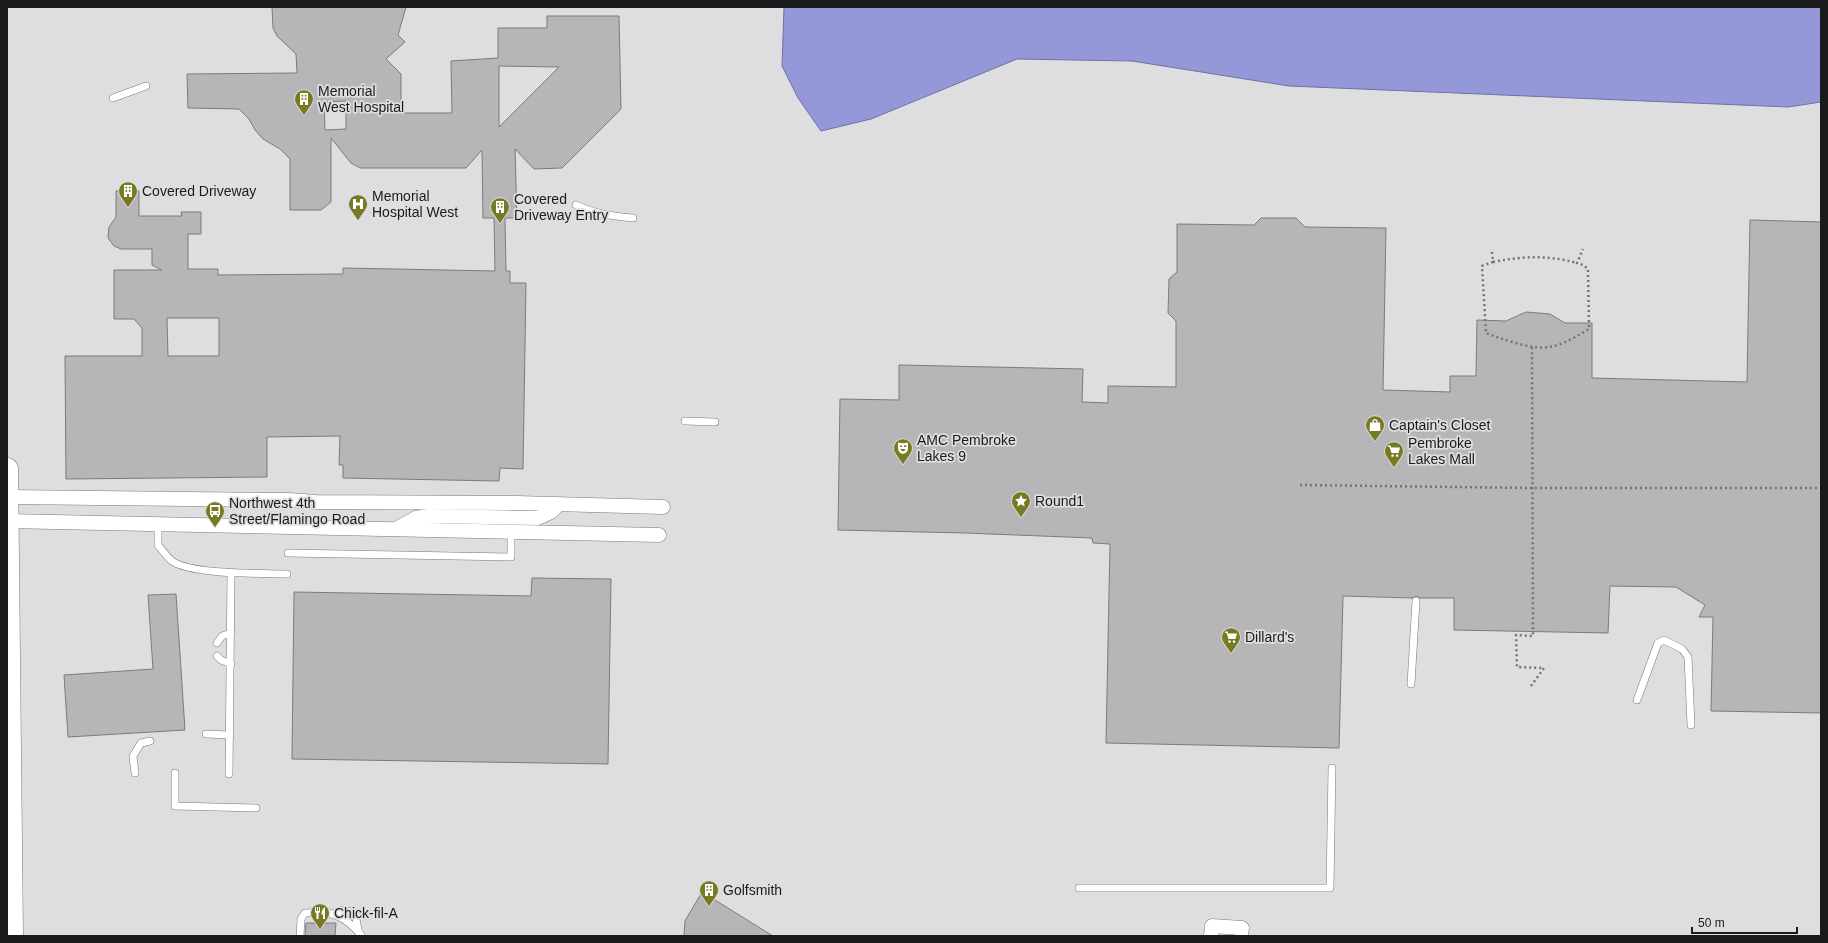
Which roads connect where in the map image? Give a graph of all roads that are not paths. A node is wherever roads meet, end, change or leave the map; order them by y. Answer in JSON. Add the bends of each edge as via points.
{"nodes":[{"id":1,"x":146,"y":86,"type":"dead end"},
{"id":2,"x":113,"y":98,"type":"dead end"},
{"id":3,"x":576,"y":205,"type":"dead end"},
{"id":4,"x":633,"y":218,"type":"dead end"},
{"id":5,"x":685,"y":420,"type":"dead end"},
{"id":6,"x":715,"y":422,"type":"dead end"},
{"id":7,"x":7,"y":469,"type":"edge"},
{"id":8,"x":7,"y":497,"type":"edge"},
{"id":9,"x":517,"y":503,"type":"junction"},
{"id":10,"x":558,"y":505,"type":"junction"},
{"id":11,"x":663,"y":507,"type":"dead end"},
{"id":12,"x":509,"y":517,"type":"junction"},
{"id":13,"x":7,"y":521,"type":"edge"},
{"id":14,"x":158,"y":525,"type":"junction"},
{"id":15,"x":394,"y":529,"type":"junction"},
{"id":16,"x":512,"y":532,"type":"junction"},
{"id":17,"x":658,"y":535,"type":"dead end"},
{"id":18,"x":288,"y":553,"type":"dead end"},
{"id":19,"x":231,"y":572,"type":"junction"},
{"id":20,"x":287,"y":574,"type":"dead end"},
{"id":21,"x":1416,"y":601,"type":"dead end"},
{"id":22,"x":231,"y":633,"type":"junction"},
{"id":23,"x":217,"y":643,"type":"dead end"},
{"id":24,"x":217,"y":656,"type":"dead end"},
{"id":25,"x":230,"y":664,"type":"junction"},
{"id":26,"x":1411,"y":684,"type":"dead end"},
{"id":27,"x":1637,"y":700,"type":"dead end"},
{"id":28,"x":1691,"y":725,"type":"dead end"},
{"id":29,"x":206,"y":734,"type":"dead end"},
{"id":30,"x":230,"y":735,"type":"junction"},
{"id":31,"x":150,"y":741,"type":"dead end"},
{"id":32,"x":1332,"y":768,"type":"dead end"},
{"id":33,"x":135,"y":773,"type":"dead end"},
{"id":34,"x":175,"y":773,"type":"dead end"},
{"id":35,"x":229,"y":774,"type":"dead end"},
{"id":36,"x":256,"y":808,"type":"dead end"},
{"id":37,"x":1079,"y":888,"type":"dead end"},
{"id":38,"x":334,"y":913,"type":"junction"},
{"id":39,"x":1212,"y":931,"type":"edge"},
{"id":40,"x":1242,"y":932,"type":"edge"},
{"id":41,"x":12,"y":936,"type":"edge"},
{"id":42,"x":300,"y":936,"type":"edge"}],
"edges":[{"from":1,"to":2,"type":"lane"},
{"from":3,"to":4,"type":"lane","via":[[608,216]]},
{"from":5,"to":6,"type":"lane"},
{"from":7,"to":8,"type":"highway"},
{"from":8,"to":9,"type":"street"},
{"from":8,"to":13,"type":"highway"},
{"from":9,"to":10,"type":"street"},
{"from":9,"to":12,"type":"street","via":[[514,514]]},
{"from":10,"to":11,"type":"street"},
{"from":10,"to":12,"type":"street","via":[[551,512],[538,518]]},
{"from":12,"to":15,"type":"street","via":[[429,516],[416,518]]},
{"from":13,"to":14,"type":"street"},
{"from":13,"to":41,"type":"highway"},
{"from":14,"to":15,"type":"street"},
{"from":14,"to":19,"type":"lane","via":[[158,545],[172,561],[193,567]]},
{"from":15,"to":16,"type":"street"},
{"from":16,"to":17,"type":"street"},
{"from":16,"to":18,"type":"lane","via":[[511,557]]},
{"from":19,"to":20,"type":"lane"},
{"from":19,"to":22,"type":"lane"},
{"from":21,"to":26,"type":"lane"},
{"from":22,"to":23,"type":"lane","via":[[222,636]]},
{"from":22,"to":25,"type":"lane"},
{"from":24,"to":25,"type":"lane"},
{"from":25,"to":30,"type":"lane"},
{"from":27,"to":28,"type":"lane","via":[[1658,643],[1664,640],[1682,649],[1688,657]]},
{"from":29,"to":30,"type":"lane"},
{"from":30,"to":35,"type":"lane"},
{"from":31,"to":33,"type":"lane","via":[[142,743],[133,756]]},
{"from":32,"to":37,"type":"lane","via":[[1330,888]]},
{"from":34,"to":36,"type":"lane","via":[[175,806]]},
{"from":38,"to":38,"type":"lane","via":[[353,925],[359,933],[355,913],[343,910]]},
{"from":38,"to":42,"type":"lane","via":[[305,913],[301,919]]},
{"from":39,"to":40,"type":"street"}]}
